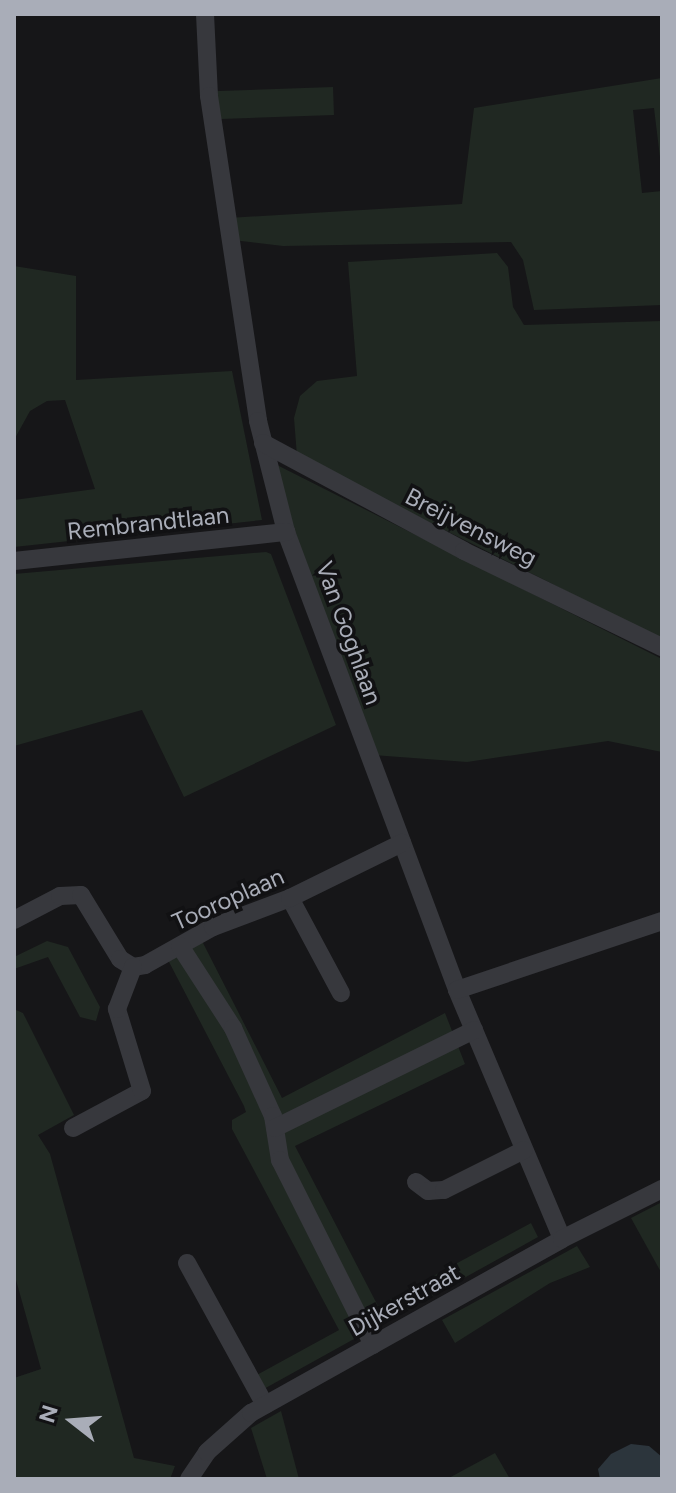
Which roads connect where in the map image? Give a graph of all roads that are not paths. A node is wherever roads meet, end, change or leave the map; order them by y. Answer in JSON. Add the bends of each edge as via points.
{"nodes":[{"id":1,"x":205,"y":14,"type":"edge"},
{"id":2,"x":263,"y":443,"type":"junction"},
{"id":3,"x":286,"y":532,"type":"junction"},
{"id":4,"x":14,"y":561,"type":"edge"},
{"id":5,"x":662,"y":647,"type":"edge"},
{"id":6,"x":402,"y":843,"type":"junction"},
{"id":7,"x":290,"y":898,"type":"junction"},
{"id":8,"x":14,"y":920,"type":"edge"},
{"id":9,"x":662,"y":921,"type":"edge"},
{"id":10,"x":180,"y":946,"type":"junction"},
{"id":11,"x":133,"y":967,"type":"junction"},
{"id":12,"x":457,"y":990,"type":"junction"},
{"id":13,"x":341,"y":993,"type":"dead end"},
{"id":14,"x":474,"y":1030,"type":"junction"},
{"id":15,"x":73,"y":1128,"type":"dead end"},
{"id":16,"x":275,"y":1128,"type":"junction"},
{"id":17,"x":524,"y":1150,"type":"junction"},
{"id":18,"x":416,"y":1182,"type":"dead end"},
{"id":19,"x":662,"y":1189,"type":"edge"},
{"id":20,"x":562,"y":1239,"type":"junction"},
{"id":21,"x":187,"y":1263,"type":"dead end"},
{"id":22,"x":373,"y":1345,"type":"junction"},
{"id":23,"x":265,"y":1405,"type":"junction"},
{"id":24,"x":189,"y":1479,"type":"edge"}],
"edges":[{"from":1,"to":2,"type":"street","name":"Van Goghlaan","via":[[209,96]]},
{"from":2,"to":3,"type":"street","name":"Van Goghlaan"},
{"from":2,"to":5,"type":"street","name":"Breijvensweg","via":[[464,551]]},
{"from":3,"to":4,"type":"street","name":"Rembrandtlaan"},
{"from":3,"to":6,"type":"street","name":"Van Goghlaan"},
{"from":6,"to":7,"type":"street","name":"Tooroplaan"},
{"from":6,"to":12,"type":"street","name":"Van Goghlaan"},
{"from":7,"to":10,"type":"street","name":"Tooroplaan","via":[[213,927]]},
{"from":7,"to":13,"type":"street"},
{"from":8,"to":11,"type":"street","via":[[60,896],[81,895],[120,959]]},
{"from":9,"to":12,"type":"street"},
{"from":10,"to":11,"type":"street","name":"Tooroplaan"},
{"from":10,"to":16,"type":"street","via":[[233,1028]]},
{"from":11,"to":15,"type":"street","via":[[117,1009],[142,1091]]},
{"from":12,"to":14,"type":"street","name":"Van Goghlaan"},
{"from":14,"to":16,"type":"street"},
{"from":14,"to":17,"type":"street","name":"Van Goghlaan"},
{"from":16,"to":22,"type":"street","via":[[280,1160]]},
{"from":17,"to":18,"type":"street","via":[[444,1190],[428,1191]]},
{"from":17,"to":20,"type":"street","name":"Van Goghlaan"},
{"from":19,"to":20,"type":"street","name":"Dijkerstraat"},
{"from":20,"to":22,"type":"street","name":"Dijkerstraat"},
{"from":21,"to":23,"type":"street"},
{"from":22,"to":23,"type":"street","name":"Dijkerstraat"},
{"from":23,"to":24,"type":"street","name":"Dijkerstraat","via":[[207,1452]]}]}
